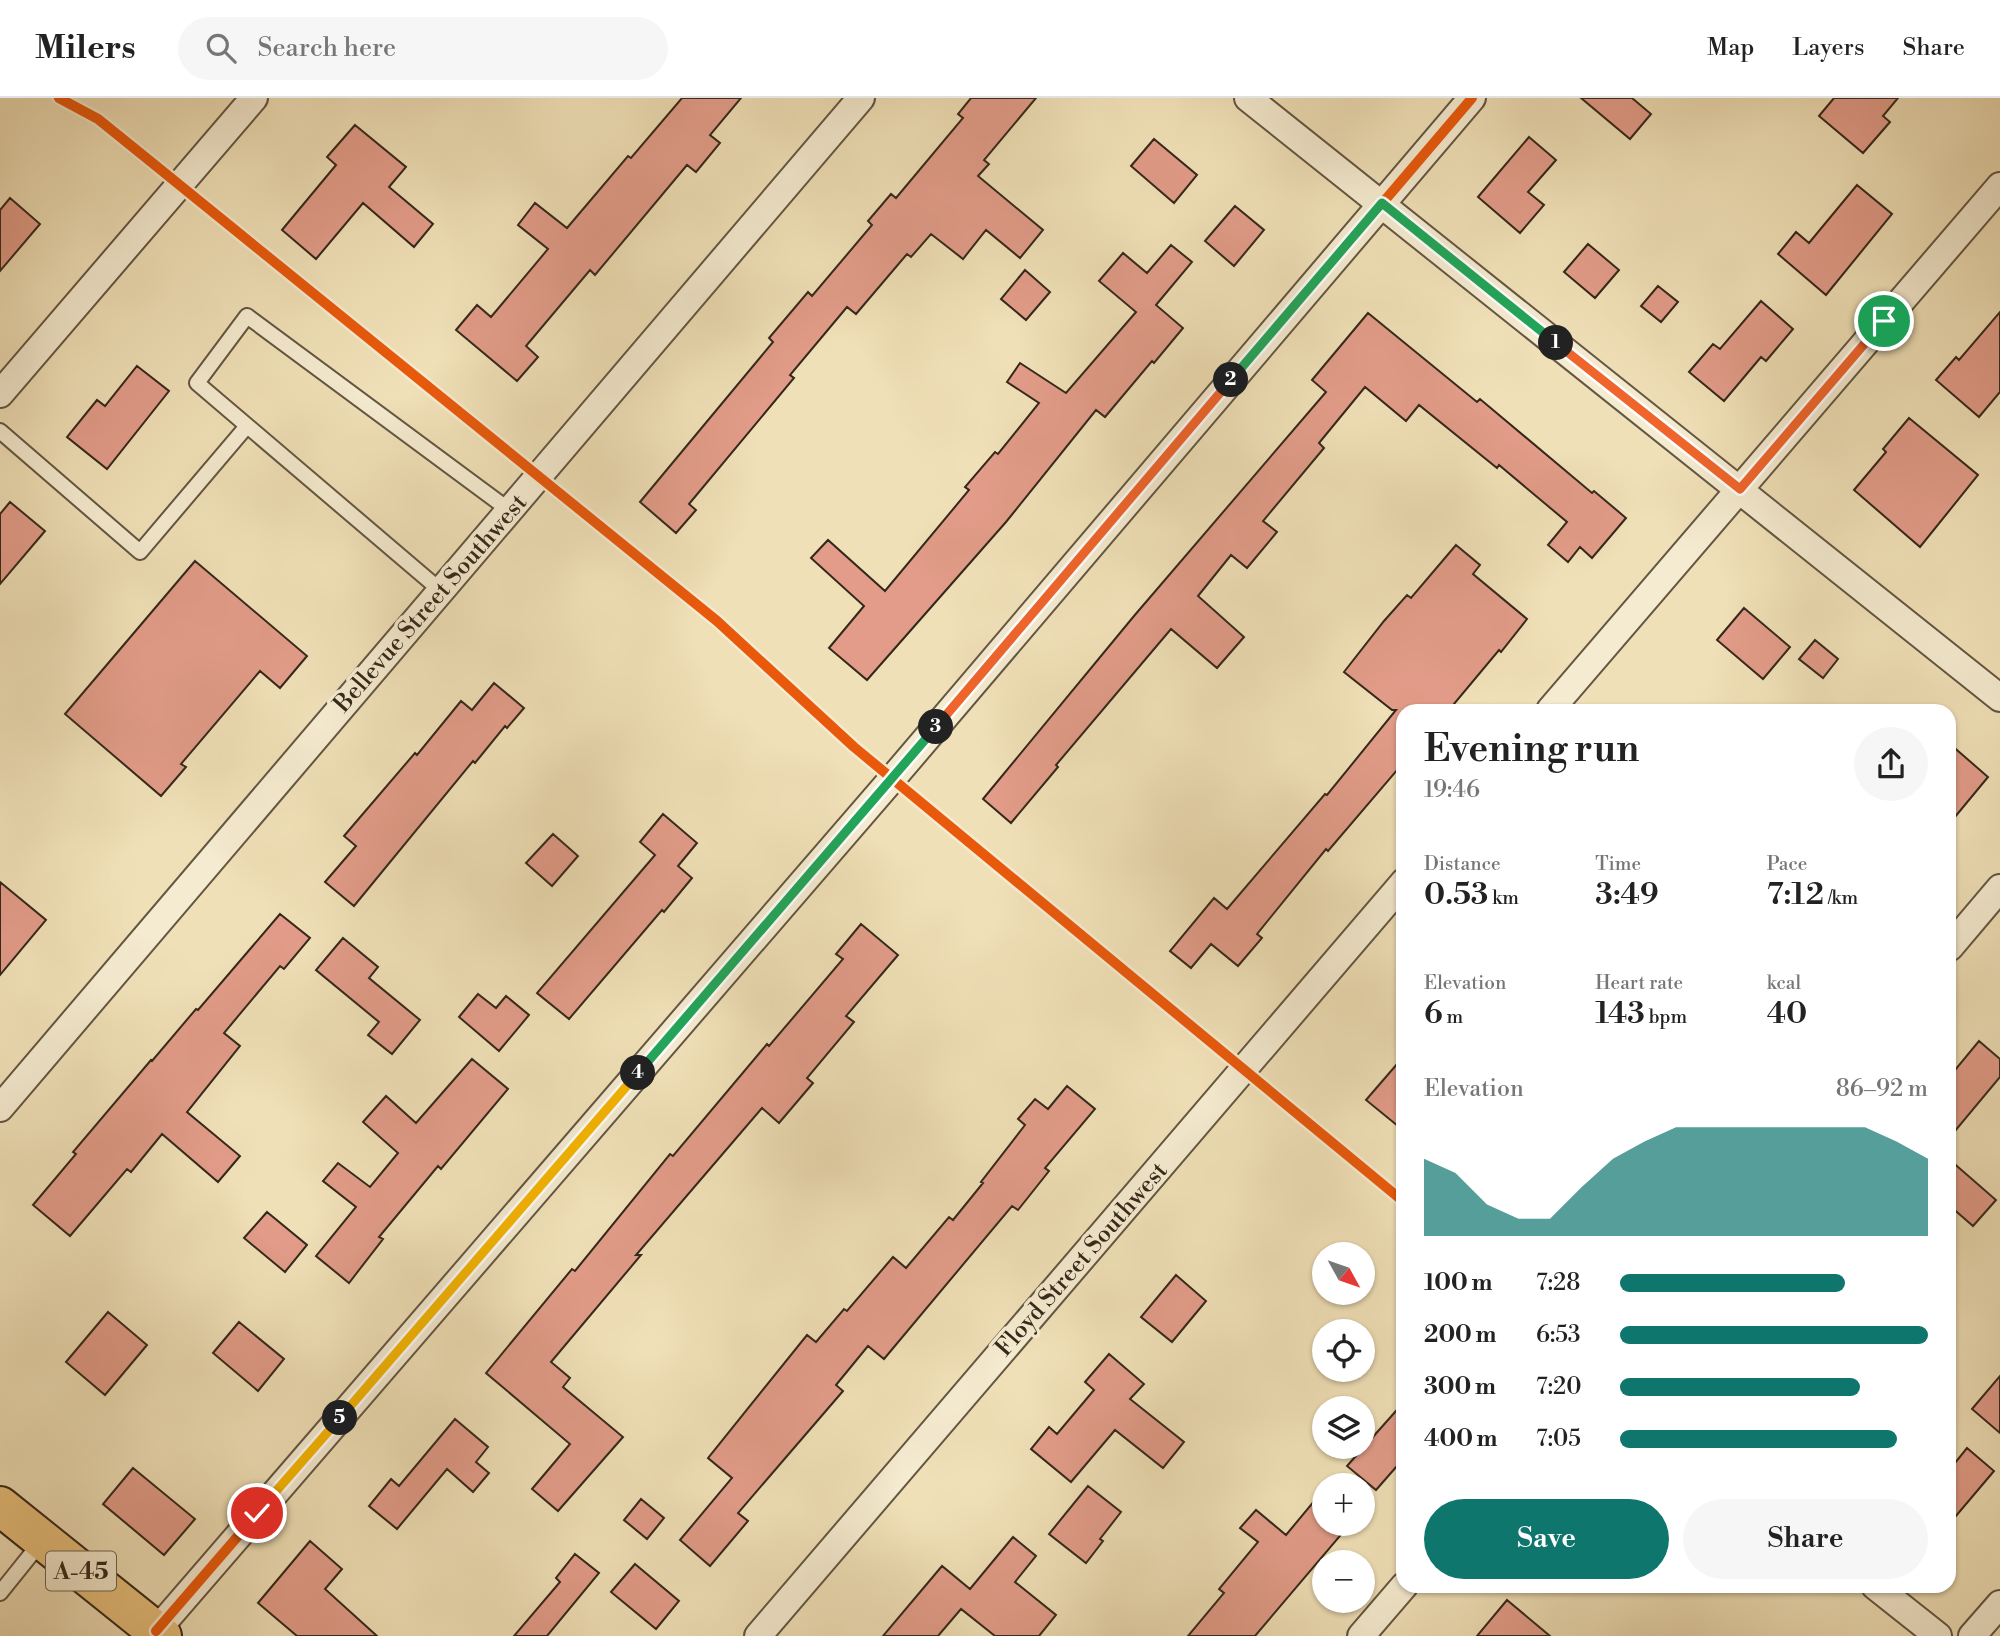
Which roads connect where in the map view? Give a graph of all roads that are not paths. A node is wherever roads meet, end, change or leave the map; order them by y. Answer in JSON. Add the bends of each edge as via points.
{"nodes":[{"id":1,"x":254,"y":98,"type":"edge"},
{"id":2,"x":861,"y":98,"type":"edge"},
{"id":3,"x":1248,"y":98,"type":"edge"},
{"id":4,"x":1472,"y":98,"type":"edge"},
{"id":5,"x":2000,"y":187,"type":"edge"},
{"id":6,"x":1382,"y":203,"type":"junction"},
{"id":7,"x":0,"y":394,"type":"edge"},
{"id":8,"x":247,"y":426,"type":"junction"},
{"id":9,"x":0,"y":431,"type":"edge"},
{"id":10,"x":1740,"y":489,"type":"junction"},
{"id":11,"x":509,"y":510,"type":"junction"},
{"id":12,"x":440,"y":590,"type":"junction"},
{"id":13,"x":2000,"y":698,"type":"edge"},
{"id":14,"x":1555,"y":704,"type":"edge"},
{"id":15,"x":2000,"y":888,"type":"edge"},
{"id":16,"x":1396,"y":891,"type":"edge"},
{"id":17,"x":1956,"y":940,"type":"edge"},
{"id":18,"x":0,"y":1108,"type":"edge"},
{"id":19,"x":0,"y":1506,"type":"edge"},
{"id":20,"x":43,"y":1541,"type":"junction"},
{"id":21,"x":0,"y":1593,"type":"edge"},
{"id":22,"x":1398,"y":1593,"type":"edge"},
{"id":23,"x":1884,"y":1593,"type":"edge"},
{"id":24,"x":2000,"y":1604,"type":"edge"},
{"id":25,"x":159,"y":1633,"type":"edge"},
{"id":26,"x":758,"y":1636,"type":"edge"},
{"id":27,"x":1361,"y":1636,"type":"edge"},
{"id":28,"x":1938,"y":1636,"type":"edge"},
{"id":29,"x":1972,"y":1636,"type":"edge"}],
"edges":[{"from":1,"to":7,"type":"street"},
{"from":2,"to":11,"type":"street","name":"Bellevue Street Southwest"},
{"from":3,"to":6,"type":"street"},
{"from":4,"to":6,"type":"street"},
{"from":5,"to":10,"type":"street"},
{"from":6,"to":10,"type":"street"},
{"from":6,"to":25,"type":"street"},
{"from":8,"to":9,"type":"lane","via":[[140,552]]},
{"from":8,"to":11,"type":"lane","via":[[197,383],[247,316]]},
{"from":8,"to":12,"type":"lane"},
{"from":10,"to":13,"type":"street"},
{"from":10,"to":14,"type":"street"},
{"from":11,"to":12,"type":"street","name":"Bellevue Street Southwest"},
{"from":12,"to":18,"type":"street","name":"Bellevue Street Southwest"},
{"from":15,"to":17,"type":"street"},
{"from":16,"to":26,"type":"street","name":"Floyd Street Southwest"},
{"from":19,"to":20,"type":"main road","number":"A-45"},
{"from":20,"to":21,"type":"lane"},
{"from":20,"to":25,"type":"main road","number":"A-45"},
{"from":22,"to":27,"type":"street"},
{"from":23,"to":28,"type":"street"},
{"from":24,"to":29,"type":"street"}]}
